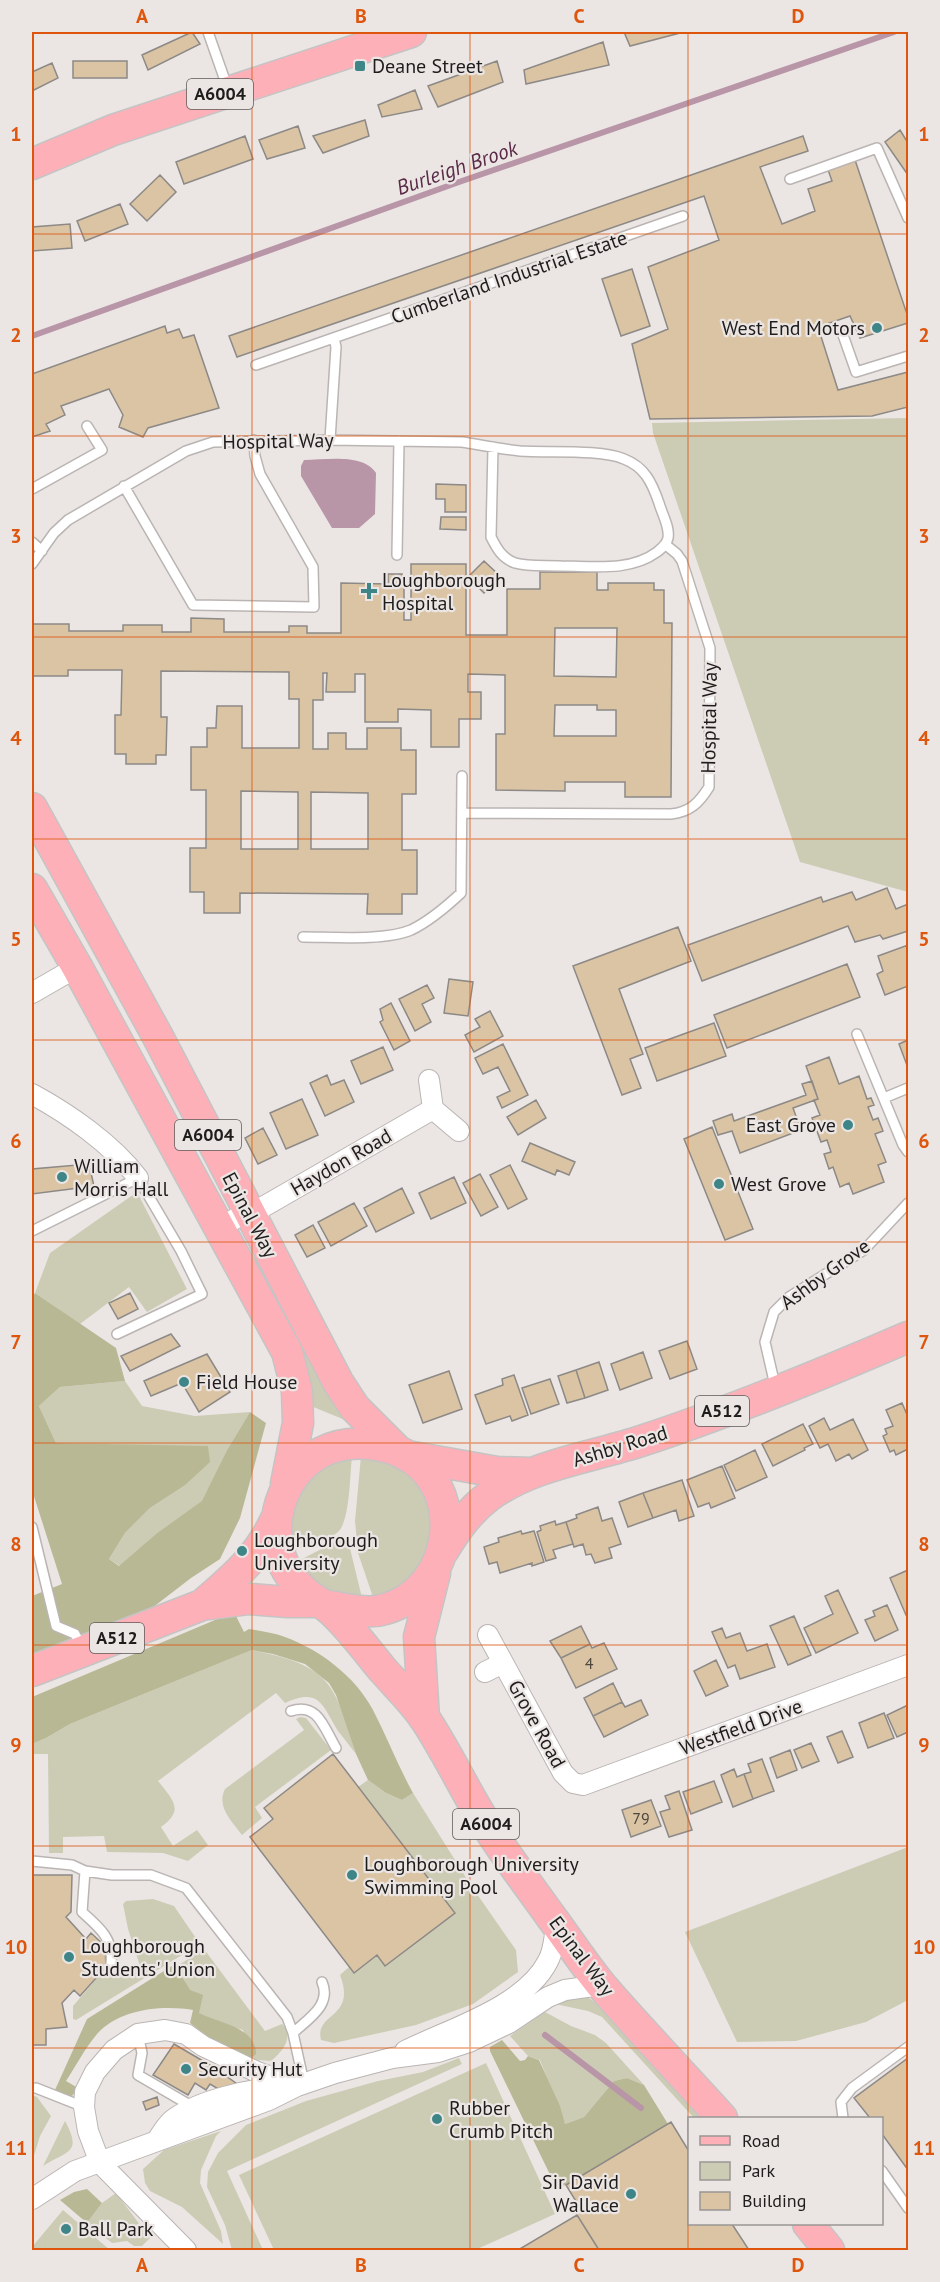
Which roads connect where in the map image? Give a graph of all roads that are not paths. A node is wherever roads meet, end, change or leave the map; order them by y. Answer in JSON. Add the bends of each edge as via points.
{"nodes":[{"id":1,"x":208,"y":32,"type":"edge"},
{"id":2,"x":411,"y":32,"type":"edge"},
{"id":3,"x":228,"y":91,"type":"junction"},
{"id":4,"x":32,"y":164,"type":"edge"},
{"id":5,"x":790,"y":179,"type":"dead end"},
{"id":6,"x":683,"y":216,"type":"dead end"},
{"id":7,"x":909,"y":218,"type":"edge"},
{"id":8,"x":843,"y":335,"type":"dead end"},
{"id":9,"x":334,"y":338,"type":"junction"},
{"id":10,"x":909,"y":356,"type":"edge"},
{"id":11,"x":256,"y":365,"type":"dead end"},
{"id":12,"x":87,"y":426,"type":"dead end"},
{"id":13,"x":254,"y":440,"type":"junction"},
{"id":14,"x":330,"y":440,"type":"junction"},
{"id":15,"x":399,"y":441,"type":"junction"},
{"id":16,"x":493,"y":447,"type":"junction"},
{"id":17,"x":124,"y":486,"type":"junction"},
{"id":18,"x":32,"y":489,"type":"edge"},
{"id":19,"x":32,"y":542,"type":"edge"},
{"id":20,"x":666,"y":545,"type":"junction"},
{"id":21,"x":42,"y":551,"type":"junction"},
{"id":22,"x":397,"y":555,"type":"dead end"},
{"id":23,"x":32,"y":564,"type":"edge"},
{"id":24,"x":462,"y":776,"type":"dead end"},
{"id":25,"x":32,"y":808,"type":"edge"},
{"id":26,"x":462,"y":813,"type":"junction"},
{"id":27,"x":32,"y":889,"type":"edge"},
{"id":28,"x":303,"y":937,"type":"dead end"},
{"id":29,"x":110,"y":948,"type":"junction"},
{"id":30,"x":76,"y":967,"type":"junction"},
{"id":31,"x":32,"y":993,"type":"edge"},
{"id":32,"x":857,"y":1034,"type":"dead end"},
{"id":33,"x":429,"y":1080,"type":"dead end"},
{"id":34,"x":909,"y":1088,"type":"edge"},
{"id":35,"x":32,"y":1094,"type":"edge"},
{"id":36,"x":884,"y":1098,"type":"junction"},
{"id":37,"x":433,"y":1108,"type":"junction"},
{"id":38,"x":459,"y":1131,"type":"dead end"},
{"id":39,"x":909,"y":1152,"type":"edge"},
{"id":40,"x":138,"y":1178,"type":"junction"},
{"id":41,"x":909,"y":1203,"type":"edge"},
{"id":42,"x":248,"y":1211,"type":"junction"},
{"id":43,"x":218,"y":1228,"type":"junction"},
{"id":44,"x":32,"y":1230,"type":"edge"},
{"id":45,"x":117,"y":1335,"type":"dead end"},
{"id":46,"x":909,"y":1337,"type":"edge"},
{"id":47,"x":780,"y":1390,"type":"junction"},
{"id":48,"x":403,"y":1454,"type":"junction"},
{"id":49,"x":531,"y":1473,"type":"junction"},
{"id":50,"x":284,"y":1490,"type":"junction"},
{"id":51,"x":276,"y":1519,"type":"junction"},
{"id":52,"x":32,"y":1527,"type":"edge"},
{"id":53,"x":440,"y":1559,"type":"junction"},
{"id":54,"x":322,"y":1604,"type":"junction"},
{"id":55,"x":202,"y":1605,"type":"junction"},
{"id":56,"x":488,"y":1635,"type":"dead end"},
{"id":57,"x":83,"y":1652,"type":"junction"},
{"id":58,"x":503,"y":1663,"type":"junction"},
{"id":59,"x":909,"y":1665,"type":"edge"},
{"id":60,"x":32,"y":1671,"type":"edge"},
{"id":61,"x":485,"y":1672,"type":"dead end"},
{"id":62,"x":291,"y":1711,"type":"dead end"},
{"id":63,"x":424,"y":1718,"type":"junction"},
{"id":64,"x":336,"y":1748,"type":"dead end"},
{"id":65,"x":573,"y":1783,"type":"joint"},
{"id":66,"x":32,"y":1860,"type":"edge"},
{"id":67,"x":85,"y":1871,"type":"junction"},
{"id":68,"x":557,"y":1924,"type":"junction"},
{"id":69,"x":111,"y":1963,"type":"dead end"},
{"id":70,"x":322,"y":1982,"type":"dead end"},
{"id":71,"x":601,"y":1985,"type":"junction"},
{"id":72,"x":293,"y":2033,"type":"junction"},
{"id":73,"x":138,"y":2034,"type":"junction"},
{"id":74,"x":909,"y":2047,"type":"edge"},
{"id":75,"x":392,"y":2058,"type":"junction"},
{"id":76,"x":301,"y":2085,"type":"junction"},
{"id":77,"x":36,"y":2088,"type":"dead end"},
{"id":78,"x":84,"y":2107,"type":"junction"},
{"id":79,"x":193,"y":2107,"type":"junction"},
{"id":80,"x":721,"y":2117,"type":"edge"},
{"id":81,"x":843,"y":2117,"type":"edge"},
{"id":82,"x":157,"y":2140,"type":"junction"},
{"id":83,"x":100,"y":2163,"type":"junction"},
{"id":84,"x":883,"y":2172,"type":"edge"},
{"id":85,"x":32,"y":2199,"type":"edge"},
{"id":86,"x":909,"y":2208,"type":"edge"},
{"id":87,"x":810,"y":2225,"type":"edge"},
{"id":88,"x":186,"y":2250,"type":"edge"},
{"id":89,"x":829,"y":2250,"type":"edge"}],
"edges":[{"from":1,"to":3,"type":"lane"},
{"from":2,"to":3,"type":"main road","number":"A6004"},
{"from":3,"to":4,"type":"main road","number":"A6004","via":[[113,130]]},
{"from":5,"to":7,"type":"lane","via":[[878,148]]},
{"from":6,"to":9,"type":"lane","name":"Cumberland Industrial Estate"},
{"from":8,"to":10,"type":"lane","via":[[856,372]]},
{"from":9,"to":11,"type":"lane","name":"Cumberland Industrial Estate"},
{"from":9,"to":14,"type":"lane"},
{"from":12,"to":18,"type":"lane","via":[[102,450]]},
{"from":13,"to":14,"type":"lane","name":"Hospital Way"},
{"from":13,"to":17,"type":"lane","name":"Hospital Way","via":[[213,442],[186,451]]},
{"from":13,"to":17,"type":"lane","via":[[260,474],[313,567],[314,607],[193,605]]},
{"from":14,"to":15,"type":"lane","name":"Hospital Way"},
{"from":15,"to":16,"type":"lane","name":"Hospital Way","via":[[462,442]]},
{"from":15,"to":22,"type":"lane"},
{"from":16,"to":20,"type":"lane","name":"Hospital Way","via":[[608,455],[638,466],[650,480],[667,526]]},
{"from":16,"to":20,"type":"lane","via":[[491,537],[504,557],[530,565],[617,567],[648,559]]},
{"from":17,"to":21,"type":"lane","name":"Hospital Way","via":[[68,519]]},
{"from":19,"to":21,"type":"lane"},
{"from":20,"to":26,"type":"lane","name":"Hospital Way","via":[[682,561],[710,648],[709,787],[700,801],[690,810],[671,814]]},
{"from":21,"to":23,"type":"lane","name":"Hospital Way"},
{"from":24,"to":26,"type":"lane"},
{"from":25,"to":29,"type":"main road","name":"Epinal Way","number":"A6004"},
{"from":26,"to":28,"type":"lane","via":[[461,893],[441,911],[410,930],[394,934]]},
{"from":27,"to":30,"type":"main road","name":"Epinal Way","number":"A6004"},
{"from":29,"to":30,"type":"main road"},
{"from":29,"to":42,"type":"main road","name":"Epinal Way","number":"A6004"},
{"from":30,"to":31,"type":"street"},
{"from":30,"to":43,"type":"main road","name":"Epinal Way","number":"A6004"},
{"from":32,"to":36,"type":"lane"},
{"from":33,"to":37,"type":"street"},
{"from":34,"to":36,"type":"lane"},
{"from":35,"to":40,"type":"street","via":[[122,1157]]},
{"from":36,"to":39,"type":"lane"},
{"from":37,"to":38,"type":"street"},
{"from":37,"to":42,"type":"street","name":"Haydon Road","via":[[263,1207]]},
{"from":40,"to":44,"type":"lane"},
{"from":40,"to":45,"type":"lane","via":[[202,1294]]},
{"from":41,"to":47,"type":"lane","name":"Ashby Grove","via":[[864,1250],[789,1297],[774,1312],[765,1342],[774,1381]]},
{"from":42,"to":43,"type":"street","name":"Haydon Road"},
{"from":42,"to":48,"type":"main road","name":"Epinal Way","number":"A6004","via":[[338,1382],[355,1408]]},
{"from":43,"to":50,"type":"main road","name":"Epinal Way","number":"A6004","via":[[287,1352],[297,1391],[298,1423]]},
{"from":46,"to":47,"type":"main road","name":"Ashby Road","number":"A512"},
{"from":47,"to":49,"type":"main road","name":"Ashby Road","number":"A512","via":[[637,1442]]},
{"from":48,"to":49,"type":"main road","name":"Ashby Road","number":"A512","via":[[497,1473]]},
{"from":48,"to":50,"type":"main road","via":[[379,1444],[333,1447],[304,1464]]},
{"from":48,"to":53,"type":"main road","via":[[429,1477],[440,1495],[446,1533]]},
{"from":49,"to":53,"type":"main road","name":"Ashby Road","number":"A512","via":[[476,1507],[460,1523]]},
{"from":50,"to":51,"type":"main road"},
{"from":51,"to":54,"type":"main road","via":[[283,1563],[301,1588]]},
{"from":51,"to":55,"type":"main road","via":[[265,1542],[242,1570]]},
{"from":52,"to":57,"type":"lane","via":[[56,1626],[75,1634]]},
{"from":53,"to":54,"type":"main road","via":[[427,1582],[414,1594],[384,1610]]},
{"from":53,"to":63,"type":"main road","name":"Epinal Way","number":"A6004","via":[[419,1637]]},
{"from":54,"to":55,"type":"main road","via":[[249,1599]]},
{"from":54,"to":63,"type":"main road","name":"Epinal Way","number":"A6004"},
{"from":55,"to":57,"type":"main road","number":"A512"},
{"from":56,"to":58,"type":"street","name":"Grove Road"},
{"from":57,"to":60,"type":"main road","number":"A512"},
{"from":58,"to":61,"type":"street","name":"Grove Road"},
{"from":58,"to":65,"type":"street","name":"Grove Road","via":[[563,1773]]},
{"from":59,"to":65,"type":"street","name":"Westfield Drive","via":[[607,1777],[583,1785]]},
{"from":62,"to":64,"type":"lane","via":[[305,1709],[314,1713]]},
{"from":63,"to":68,"type":"main road","name":"Epinal Way","number":"A6004","via":[[489,1830]]},
{"from":66,"to":67,"type":"lane","via":[[72,1865]]},
{"from":67,"to":69,"type":"lane","via":[[82,1912],[109,1940]]},
{"from":67,"to":72,"type":"lane","via":[[151,1875],[186,1888],[287,2017]]},
{"from":68,"to":71,"type":"main road","name":"Epinal Way","number":"A6004"},
{"from":68,"to":75,"type":"street","via":[[549,1959],[536,1979],[500,2007]]},
{"from":70,"to":72,"type":"lane","via":[[325,1994],[321,2006]]},
{"from":71,"to":75,"type":"street","via":[[565,1990],[548,1997],[469,2042],[438,2052]]},
{"from":71,"to":80,"type":"main road","name":"Epinal Way","number":"A6004"},
{"from":72,"to":76,"type":"lane"},
{"from":73,"to":76,"type":"street","via":[[165,2030],[186,2034],[202,2046],[257,2072]]},
{"from":73,"to":78,"type":"street","via":[[114,2050],[95,2072],[85,2092]]},
{"from":73,"to":79,"type":"lane","via":[[142,2053],[138,2075]]},
{"from":74,"to":81,"type":"lane","via":[[852,2088],[841,2102]]},
{"from":75,"to":76,"type":"street"},
{"from":76,"to":79,"type":"street","via":[[264,2088]]},
{"from":76,"to":82,"type":"street"},
{"from":77,"to":78,"type":"lane"},
{"from":78,"to":83,"type":"street","via":[[88,2132]]},
{"from":79,"to":82,"type":"street","via":[[172,2120]]},
{"from":82,"to":83,"type":"street"},
{"from":83,"to":85,"type":"street","via":[[75,2171]]},
{"from":83,"to":88,"type":"street"},
{"from":84,"to":86,"type":"lane"},
{"from":87,"to":89,"type":"main road"}]}
